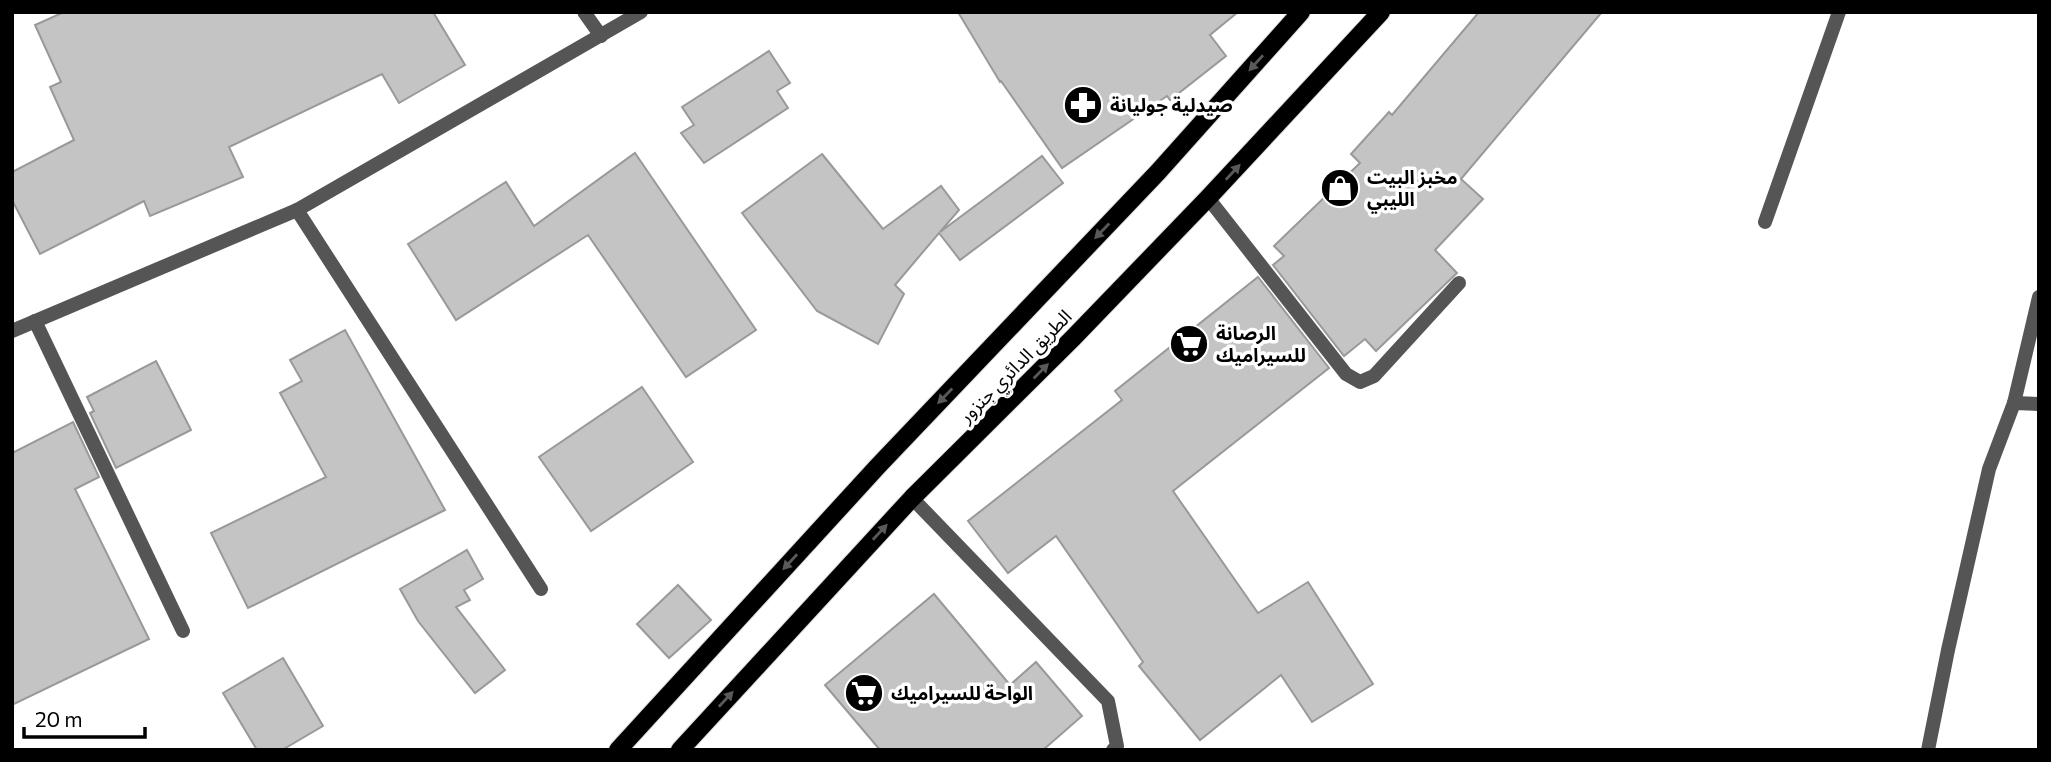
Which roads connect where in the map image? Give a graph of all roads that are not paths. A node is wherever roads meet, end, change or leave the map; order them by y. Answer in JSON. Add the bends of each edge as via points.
{"nodes":[{"id":1,"x":584,"y":12,"type":"edge"},
{"id":2,"x":641,"y":12,"type":"edge"},
{"id":3,"x":1301,"y":12,"type":"edge"},
{"id":4,"x":1381,"y":12,"type":"edge"},
{"id":5,"x":1839,"y":12,"type":"edge"},
{"id":6,"x":601,"y":36,"type":"junction"},
{"id":7,"x":1208,"y":198,"type":"junction"},
{"id":8,"x":297,"y":210,"type":"junction"},
{"id":9,"x":1765,"y":222,"type":"dead end"},
{"id":10,"x":1459,"y":283,"type":"dead end"},
{"id":11,"x":2039,"y":297,"type":"edge"},
{"id":12,"x":35,"y":321,"type":"junction"},
{"id":13,"x":12,"y":331,"type":"edge"},
{"id":14,"x":2014,"y":403,"type":"junction"},
{"id":15,"x":2039,"y":404,"type":"edge"},
{"id":16,"x":912,"y":498,"type":"junction"},
{"id":17,"x":541,"y":589,"type":"dead end"},
{"id":18,"x":183,"y":631,"type":"dead end"},
{"id":19,"x":618,"y":750,"type":"edge"},
{"id":20,"x":680,"y":750,"type":"edge"},
{"id":21,"x":1114,"y":750,"type":"edge"},
{"id":22,"x":1928,"y":750,"type":"edge"}],
"edges":[{"from":1,"to":6,"type":"street"},
{"from":2,"to":6,"type":"street"},
{"from":3,"to":19,"type":"main road","name":"الطريق الدائري جنزور","one_way":true,"via":[[1158,172],[878,466]]},
{"from":7,"to":4,"type":"main road","name":"الطريق الدائري جنزور","one_way":true},
{"from":5,"to":9,"type":"street"},
{"from":6,"to":8,"type":"street"},
{"from":7,"to":10,"type":"street","via":[[1346,374],[1360,382],[1374,376]]},
{"from":16,"to":7,"type":"main road","name":"الطريق الدائري جنزور","one_way":true},
{"from":8,"to":12,"type":"street"},
{"from":8,"to":17,"type":"street"},
{"from":11,"to":14,"type":"street"},
{"from":12,"to":13,"type":"street"},
{"from":12,"to":18,"type":"street"},
{"from":14,"to":15,"type":"street"},
{"from":14,"to":22,"type":"street","via":[[1989,469]]},
{"from":20,"to":16,"type":"main road","name":"الطريق الدائري جنزور","one_way":true},
{"from":16,"to":21,"type":"street","via":[[1108,701]]}]}
